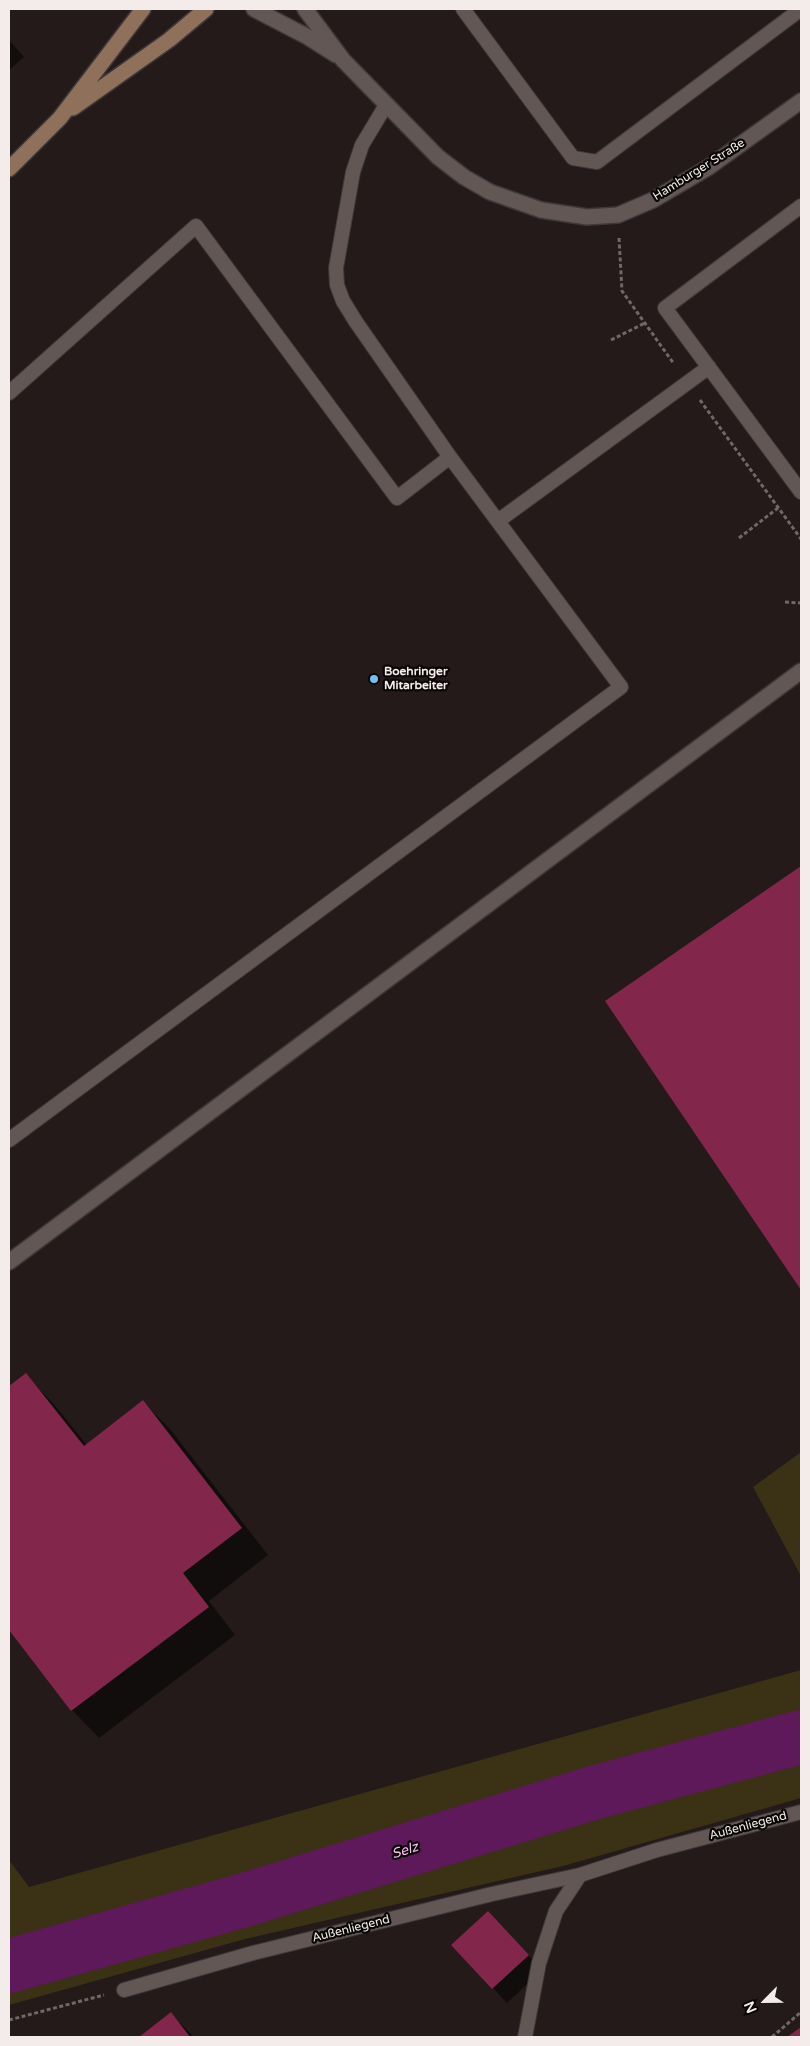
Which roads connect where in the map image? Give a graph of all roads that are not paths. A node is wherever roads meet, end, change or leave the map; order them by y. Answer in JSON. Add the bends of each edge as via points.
{"nodes":[{"id":1,"x":143,"y":9,"type":"edge"},
{"id":2,"x":206,"y":9,"type":"edge"},
{"id":3,"x":254,"y":9,"type":"edge"},
{"id":4,"x":305,"y":9,"type":"edge"},
{"id":5,"x":463,"y":9,"type":"edge"},
{"id":6,"x":801,"y":9,"type":"edge"},
{"id":7,"x":343,"y":60,"type":"junction"},
{"id":8,"x":801,"y":101,"type":"edge"},
{"id":9,"x":386,"y":104,"type":"junction"},
{"id":10,"x":60,"y":118,"type":"junction"},
{"id":11,"x":9,"y":169,"type":"edge"},
{"id":12,"x":801,"y":206,"type":"edge"},
{"id":13,"x":709,"y":367,"type":"junction"},
{"id":14,"x":9,"y":394,"type":"edge"},
{"id":15,"x":450,"y":456,"type":"junction"},
{"id":16,"x":801,"y":492,"type":"edge"},
{"id":17,"x":498,"y":521,"type":"junction"},
{"id":18,"x":801,"y":671,"type":"edge"},
{"id":19,"x":9,"y":1140,"type":"edge"},
{"id":20,"x":9,"y":1262,"type":"edge"},
{"id":21,"x":801,"y":1812,"type":"edge"},
{"id":22,"x":580,"y":1875,"type":"junction"},
{"id":23,"x":124,"y":1990,"type":"road end"},
{"id":24,"x":525,"y":2037,"type":"edge"}],
"edges":[{"from":1,"to":10,"type":"main road"},
{"from":2,"to":10,"type":"main road","via":[[169,40]]},
{"from":3,"to":7,"type":"street","name":"Hamburger Straße"},
{"from":4,"to":7,"type":"street","name":"Hamburger Straße"},
{"from":5,"to":6,"type":"lane","via":[[574,158],[597,162]]},
{"from":7,"to":9,"type":"street","name":"Hamburger Straße"},
{"from":8,"to":9,"type":"street","name":"Hamburger Straße","via":[[710,166],[653,200],[618,215],[587,217],[541,210],[490,192],[438,157]]},
{"from":9,"to":15,"type":"lane","via":[[362,146],[353,172],[336,268],[337,285],[356,322]]},
{"from":10,"to":11,"type":"main road"},
{"from":12,"to":13,"type":"lane","via":[[665,308]]},
{"from":13,"to":16,"type":"lane"},
{"from":13,"to":17,"type":"lane"},
{"from":14,"to":15,"type":"lane","via":[[196,226],[396,498]]},
{"from":15,"to":17,"type":"lane"},
{"from":17,"to":19,"type":"lane","via":[[621,687]]},
{"from":18,"to":20,"type":"street"},
{"from":21,"to":22,"type":"lane","name":"Außenliegend","via":[[657,1850]]},
{"from":22,"to":23,"type":"lane","name":"Außenliegend","via":[[253,1953]]},
{"from":22,"to":24,"type":"lane","via":[[556,1912],[539,1963]]}]}
